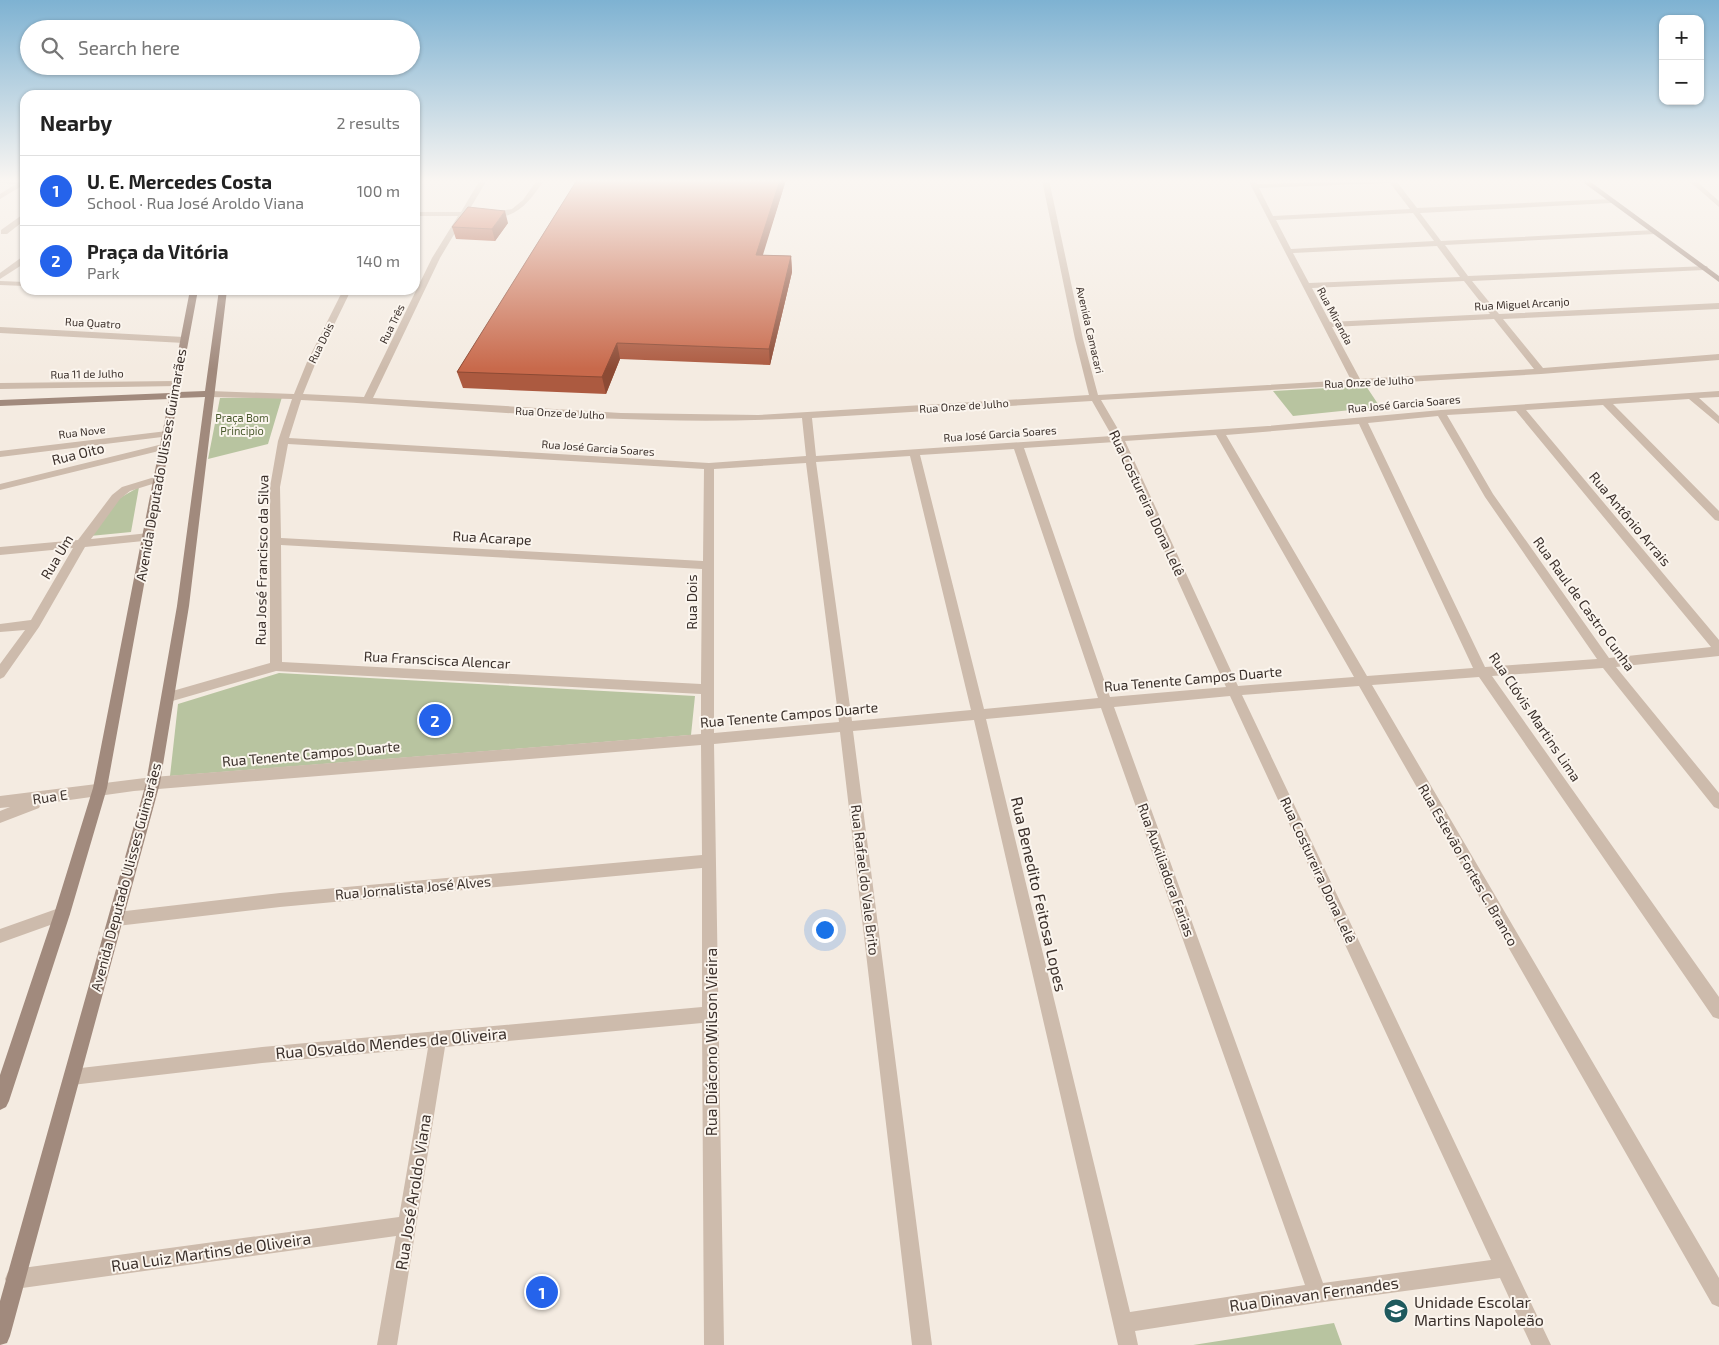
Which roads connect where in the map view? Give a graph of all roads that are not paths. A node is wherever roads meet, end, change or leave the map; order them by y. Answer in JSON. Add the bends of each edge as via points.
{"nodes":[{"id":1,"x":445,"y":243,"type":"edge"},
{"id":2,"x":1058,"y":243,"type":"edge"},
{"id":3,"x":1284,"y":243,"type":"edge"},
{"id":4,"x":1439,"y":243,"type":"junction"},
{"id":5,"x":1444,"y":243,"type":"edge"},
{"id":6,"x":1669,"y":243,"type":"edge"},
{"id":7,"x":1288,"y":251,"type":"junction"},
{"id":8,"x":20,"y":263,"type":"edge"},
{"id":9,"x":1704,"y":268,"type":"junction"},
{"id":10,"x":0,"y":277,"type":"edge"},
{"id":11,"x":1466,"y":279,"type":"junction"},
{"id":12,"x":1719,"y":280,"type":"edge"},
{"id":13,"x":0,"y":283,"type":"edge"},
{"id":14,"x":20,"y":284,"type":"edge"},
{"id":15,"x":1306,"y":286,"type":"junction"},
{"id":16,"x":420,"y":291,"type":"edge"},
{"id":17,"x":193,"y":295,"type":"edge"},
{"id":18,"x":222,"y":295,"type":"edge"},
{"id":19,"x":345,"y":295,"type":"edge"},
{"id":20,"x":418,"y":295,"type":"edge"},
{"id":21,"x":1719,"y":306,"type":"edge"},
{"id":22,"x":1496,"y":317,"type":"junction"},
{"id":23,"x":1326,"y":325,"type":"junction"},
{"id":24,"x":0,"y":330,"type":"edge"},
{"id":25,"x":184,"y":340,"type":"junction"},
{"id":26,"x":1719,"y":357,"type":"edge"},
{"id":27,"x":1541,"y":371,"type":"junction"},
{"id":28,"x":1357,"y":383,"type":"junction"},
{"id":29,"x":0,"y":386,"type":"edge"},
{"id":30,"x":175,"y":390,"type":"junction"},
{"id":31,"x":210,"y":394,"type":"junction"},
{"id":32,"x":1719,"y":394,"type":"edge"},
{"id":33,"x":296,"y":396,"type":"junction"},
{"id":34,"x":1094,"y":397,"type":"junction"},
{"id":35,"x":1692,"y":397,"type":"junction"},
{"id":36,"x":367,"y":400,"type":"junction"},
{"id":37,"x":1606,"y":402,"type":"junction"},
{"id":38,"x":0,"y":403,"type":"edge"},
{"id":39,"x":1519,"y":408,"type":"junction"},
{"id":40,"x":1441,"y":413,"type":"junction"},
{"id":41,"x":807,"y":416,"type":"junction"},
{"id":42,"x":1362,"y":420,"type":"junction"},
{"id":43,"x":1719,"y":421,"type":"edge"},
{"id":44,"x":1219,"y":432,"type":"junction"},
{"id":45,"x":167,"y":434,"type":"junction"},
{"id":46,"x":1119,"y":439,"type":"junction"},
{"id":47,"x":283,"y":441,"type":"junction"},
{"id":48,"x":1018,"y":445,"type":"junction"},
{"id":49,"x":164,"y":447,"type":"junction"},
{"id":50,"x":914,"y":452,"type":"junction"},
{"id":51,"x":0,"y":454,"type":"edge"},
{"id":52,"x":811,"y":460,"type":"junction"},
{"id":53,"x":709,"y":466,"type":"junction"},
{"id":54,"x":158,"y":479,"type":"junction"},
{"id":55,"x":0,"y":487,"type":"edge"},
{"id":56,"x":1719,"y":517,"type":"edge"},
{"id":57,"x":148,"y":537,"type":"junction"},
{"id":58,"x":275,"y":541,"type":"junction"},
{"id":59,"x":81,"y":544,"type":"junction"},
{"id":60,"x":0,"y":551,"type":"edge"},
{"id":61,"x":707,"y":565,"type":"junction"},
{"id":62,"x":34,"y":624,"type":"junction"},
{"id":63,"x":0,"y":628,"type":"edge"},
{"id":64,"x":1719,"y":650,"type":"edge"},
{"id":65,"x":1606,"y":663,"type":"junction"},
{"id":66,"x":276,"y":666,"type":"junction"},
{"id":67,"x":1481,"y":671,"type":"junction"},
{"id":68,"x":0,"y":674,"type":"edge"},
{"id":69,"x":1361,"y":681,"type":"junction"},
{"id":70,"x":707,"y":689,"type":"junction"},
{"id":71,"x":1234,"y":691,"type":"junction"},
{"id":72,"x":169,"y":697,"type":"junction"},
{"id":73,"x":1106,"y":704,"type":"junction"},
{"id":74,"x":979,"y":715,"type":"junction"},
{"id":75,"x":846,"y":726,"type":"junction"},
{"id":76,"x":709,"y":739,"type":"junction"},
{"id":77,"x":153,"y":783,"type":"junction"},
{"id":78,"x":100,"y":788,"type":"junction"},
{"id":79,"x":53,"y":798,"type":"junction"},
{"id":80,"x":0,"y":802,"type":"edge"},
{"id":81,"x":1719,"y":803,"type":"edge"},
{"id":82,"x":0,"y":817,"type":"edge"},
{"id":83,"x":710,"y":861,"type":"junction"},
{"id":84,"x":62,"y":914,"type":"junction"},
{"id":85,"x":117,"y":919,"type":"junction"},
{"id":86,"x":0,"y":936,"type":"edge"},
{"id":87,"x":1719,"y":1011,"type":"edge"},
{"id":88,"x":710,"y":1014,"type":"junction"},
{"id":89,"x":438,"y":1039,"type":"junction"},
{"id":90,"x":72,"y":1077,"type":"junction"},
{"id":91,"x":3,"y":1081,"type":"edge"},
{"id":92,"x":0,"y":1101,"type":"edge"},
{"id":93,"x":407,"y":1226,"type":"junction"},
{"id":94,"x":1506,"y":1268,"type":"junction"},
{"id":95,"x":15,"y":1279,"type":"junction"},
{"id":96,"x":1317,"y":1293,"type":"junction"},
{"id":97,"x":1719,"y":1297,"type":"edge"},
{"id":98,"x":1122,"y":1323,"type":"junction"},
{"id":99,"x":0,"y":1336,"type":"edge"},
{"id":100,"x":387,"y":1345,"type":"edge"},
{"id":101,"x":714,"y":1345,"type":"edge"},
{"id":102,"x":922,"y":1345,"type":"edge"},
{"id":103,"x":1128,"y":1345,"type":"edge"},
{"id":104,"x":1541,"y":1345,"type":"edge"}],
"edges":[{"from":1,"to":16,"type":"street","name":"Rua Três"},
{"from":2,"to":34,"type":"street","name":"Avenida Camacari"},
{"from":3,"to":7,"type":"street","name":"Rua Miranda"},
{"from":4,"to":5,"type":"street"},
{"from":4,"to":7,"type":"street"},
{"from":4,"to":11,"type":"street"},
{"from":6,"to":9,"type":"street"},
{"from":7,"to":15,"type":"street","name":"Rua Miranda"},
{"from":8,"to":10,"type":"street"},
{"from":9,"to":11,"type":"street"},
{"from":9,"to":12,"type":"street"},
{"from":11,"to":15,"type":"street"},
{"from":11,"to":22,"type":"street"},
{"from":13,"to":14,"type":"street"},
{"from":15,"to":23,"type":"street","name":"Rua Miranda"},
{"from":17,"to":25,"type":"street","name":"Avenida Deputado Ulisses Guimarães"},
{"from":18,"to":31,"type":"street","name":"Avenida Deputado Ulisses Guimarães"},
{"from":19,"to":33,"type":"street","name":"Rua Dois"},
{"from":20,"to":36,"type":"street","name":"Rua Três"},
{"from":21,"to":22,"type":"street","name":"Rua Miguel Arcanjo"},
{"from":22,"to":23,"type":"street","name":"Rua Miguel Arcanjo"},
{"from":22,"to":27,"type":"street"},
{"from":23,"to":28,"type":"street","name":"Rua Miranda"},
{"from":24,"to":25,"type":"street","name":"Rua Quatro"},
{"from":25,"to":30,"type":"street","name":"Avenida Deputado Ulisses Guimarães"},
{"from":26,"to":27,"type":"street","name":"Rua Onze de Julho"},
{"from":27,"to":28,"type":"street","name":"Rua Onze de Julho"},
{"from":28,"to":34,"type":"street","name":"Rua Onze de Julho"},
{"from":29,"to":30,"type":"street","name":"Rua 11 de Julho"},
{"from":30,"to":31,"type":"street"},
{"from":30,"to":38,"type":"street"},
{"from":30,"to":45,"type":"street","name":"Avenida Deputado Ulisses Guimarães"},
{"from":31,"to":33,"type":"street","name":"Rua Onze de Julho"},
{"from":31,"to":72,"type":"street","name":"Avenida Deputado Ulisses Guimarães","via":[[195,525]]},
{"from":32,"to":35,"type":"street","name":"Rua José Garcia Soares"},
{"from":33,"to":36,"type":"street","name":"Rua Onze de Julho"},
{"from":33,"to":47,"type":"street","name":"Rua José Francisco da Silva"},
{"from":34,"to":41,"type":"street","name":"Rua Onze de Julho"},
{"from":34,"to":46,"type":"street","name":"Rua Costureira Dona Lelê"},
{"from":35,"to":37,"type":"street","name":"Rua José Garcia Soares"},
{"from":35,"to":43,"type":"street"},
{"from":36,"to":41,"type":"street","name":"Rua Onze de Julho","via":[[689,419]]},
{"from":37,"to":39,"type":"street","name":"Rua José Garcia Soares"},
{"from":37,"to":56,"type":"street"},
{"from":39,"to":40,"type":"street","name":"Rua José Garcia Soares"},
{"from":39,"to":64,"type":"street","name":"Rua Antônio Arrais"},
{"from":40,"to":42,"type":"street","name":"Rua José Garcia Soares"},
{"from":40,"to":65,"type":"street","name":"Rua Raul de Castro Cunha","via":[[1488,495]]},
{"from":41,"to":52,"type":"street","name":"Rua Rafael do Vale Brito"},
{"from":42,"to":44,"type":"street","name":"Rua José Garcia Soares"},
{"from":42,"to":67,"type":"street","name":"Rua Clóvis Martins Lima"},
{"from":44,"to":46,"type":"street","name":"Rua José Garcia Soares"},
{"from":44,"to":69,"type":"street","name":"Rua Estevão Fortes C. Branco"},
{"from":45,"to":49,"type":"street","name":"Avenida Deputado Ulisses Guimarães"},
{"from":45,"to":51,"type":"street","name":"Rua Nove"},
{"from":46,"to":48,"type":"street","name":"Rua José Garcia Soares"},
{"from":46,"to":71,"type":"street","name":"Rua Costureira Dona Lelê"},
{"from":47,"to":53,"type":"street","name":"Rua José Garcia Soares"},
{"from":47,"to":58,"type":"street","name":"Rua José Francisco da Silva","via":[[275,487]]},
{"from":48,"to":50,"type":"street","name":"Rua José Garcia Soares"},
{"from":48,"to":73,"type":"street","name":"Rua Auxiliadora Farias"},
{"from":49,"to":54,"type":"street","name":"Avenida Deputado Ulisses Guimarães"},
{"from":49,"to":55,"type":"street","name":"Rua Oito"},
{"from":50,"to":52,"type":"street","name":"Rua José Garcia Soares"},
{"from":50,"to":74,"type":"street","name":"Rua Benedito Feitosa Lopes"},
{"from":52,"to":53,"type":"street","name":"Rua José Garcia Soares"},
{"from":52,"to":75,"type":"street","name":"Rua Rafael do Vale Brito"},
{"from":53,"to":61,"type":"street","name":"Rua Dois"},
{"from":54,"to":57,"type":"street","name":"Avenida Deputado Ulisses Guimarães"},
{"from":54,"to":59,"type":"street","name":"Rua Um","via":[[121,492]]},
{"from":57,"to":59,"type":"street"},
{"from":57,"to":78,"type":"street","name":"Avenida Deputado Ulisses Guimarães"},
{"from":58,"to":61,"type":"street","name":"Rua Acarape"},
{"from":58,"to":66,"type":"street","name":"Rua José Francisco da Silva"},
{"from":59,"to":60,"type":"street"},
{"from":59,"to":62,"type":"street","name":"Rua Um"},
{"from":61,"to":70,"type":"street","name":"Rua Dois"},
{"from":62,"to":63,"type":"street"},
{"from":62,"to":68,"type":"street","name":"Rua Um"},
{"from":64,"to":65,"type":"street"},
{"from":65,"to":67,"type":"street"},
{"from":65,"to":81,"type":"street","name":"Rua Raul de Castro Cunha"},
{"from":66,"to":70,"type":"street","name":"Rua Franscisca Alencar"},
{"from":66,"to":72,"type":"street","name":"Rua Franscisca Alencar"},
{"from":67,"to":69,"type":"street","name":"Rua Tenente Campos Duarte"},
{"from":67,"to":87,"type":"street","name":"Rua Clóvis Martins Lima"},
{"from":69,"to":71,"type":"street","name":"Rua Tenente Campos Duarte"},
{"from":69,"to":97,"type":"street","name":"Rua Estevão Fortes C. Branco"},
{"from":70,"to":76,"type":"street","name":"Rua Dois"},
{"from":71,"to":73,"type":"street","name":"Rua Tenente Campos Duarte"},
{"from":71,"to":94,"type":"street","name":"Rua Costureira Dona Lelê"},
{"from":72,"to":77,"type":"street","name":"Avenida Deputado Ulisses Guimarães"},
{"from":73,"to":74,"type":"street","name":"Rua Tenente Campos Duarte"},
{"from":73,"to":96,"type":"street","name":"Rua Auxiliadora Farias"},
{"from":74,"to":75,"type":"street","name":"Rua Tenente Campos Duarte"},
{"from":74,"to":98,"type":"street","name":"Rua Benedito Feitosa Lopes"},
{"from":75,"to":76,"type":"street","name":"Rua Tenente Campos Duarte"},
{"from":75,"to":102,"type":"street","name":"Rua Rafael do Vale Brito"},
{"from":76,"to":77,"type":"street","name":"Rua Tenente Campos Duarte"},
{"from":76,"to":83,"type":"street","name":"Rua Diácono Wilson Vieira"},
{"from":77,"to":78,"type":"street","name":"Rua Tenente Campos Duarte"},
{"from":77,"to":85,"type":"street","name":"Avenida Deputado Ulisses Guimarães"},
{"from":78,"to":79,"type":"street","name":"Rua E"},
{"from":78,"to":84,"type":"street","name":"Avenida Deputado Ulisses Guimarães"},
{"from":79,"to":80,"type":"street","name":"Rua E"},
{"from":79,"to":82,"type":"street"},
{"from":83,"to":85,"type":"street","name":"Rua Jornalista José Alves","via":[[280,900]]},
{"from":83,"to":88,"type":"street","name":"Rua Diácono Wilson Vieira"},
{"from":84,"to":86,"type":"street"},
{"from":84,"to":91,"type":"street","name":"Avenida Deputado Ulisses Guimarães"},
{"from":85,"to":90,"type":"street","name":"Avenida Deputado Ulisses Guimarães"},
{"from":88,"to":89,"type":"street","name":"Rua Osvaldo Mendes de Oliveira"},
{"from":88,"to":101,"type":"street","name":"Rua Diácono Wilson Vieira"},
{"from":89,"to":90,"type":"street","name":"Rua Osvaldo Mendes de Oliveira"},
{"from":89,"to":93,"type":"street","name":"Rua José Aroldo Viana"},
{"from":90,"to":95,"type":"street","name":"Avenida Deputado Ulisses Guimarães"},
{"from":91,"to":92,"type":"street","name":"Avenida Deputado Ulisses Guimarães"},
{"from":93,"to":95,"type":"street","name":"Rua Luiz Martins de Oliveira"},
{"from":93,"to":100,"type":"street","name":"Rua José Aroldo Viana"},
{"from":94,"to":96,"type":"street","name":"Rua Dinavan Fernandes"},
{"from":94,"to":104,"type":"street","name":"Rua Costureira Dona Lelê"},
{"from":95,"to":99,"type":"street","name":"Avenida Deputado Ulisses Guimarães"},
{"from":96,"to":98,"type":"street","name":"Rua Dinavan Fernandes"},
{"from":98,"to":103,"type":"street","name":"Rua Benedito Feitosa Lopes"}]}
